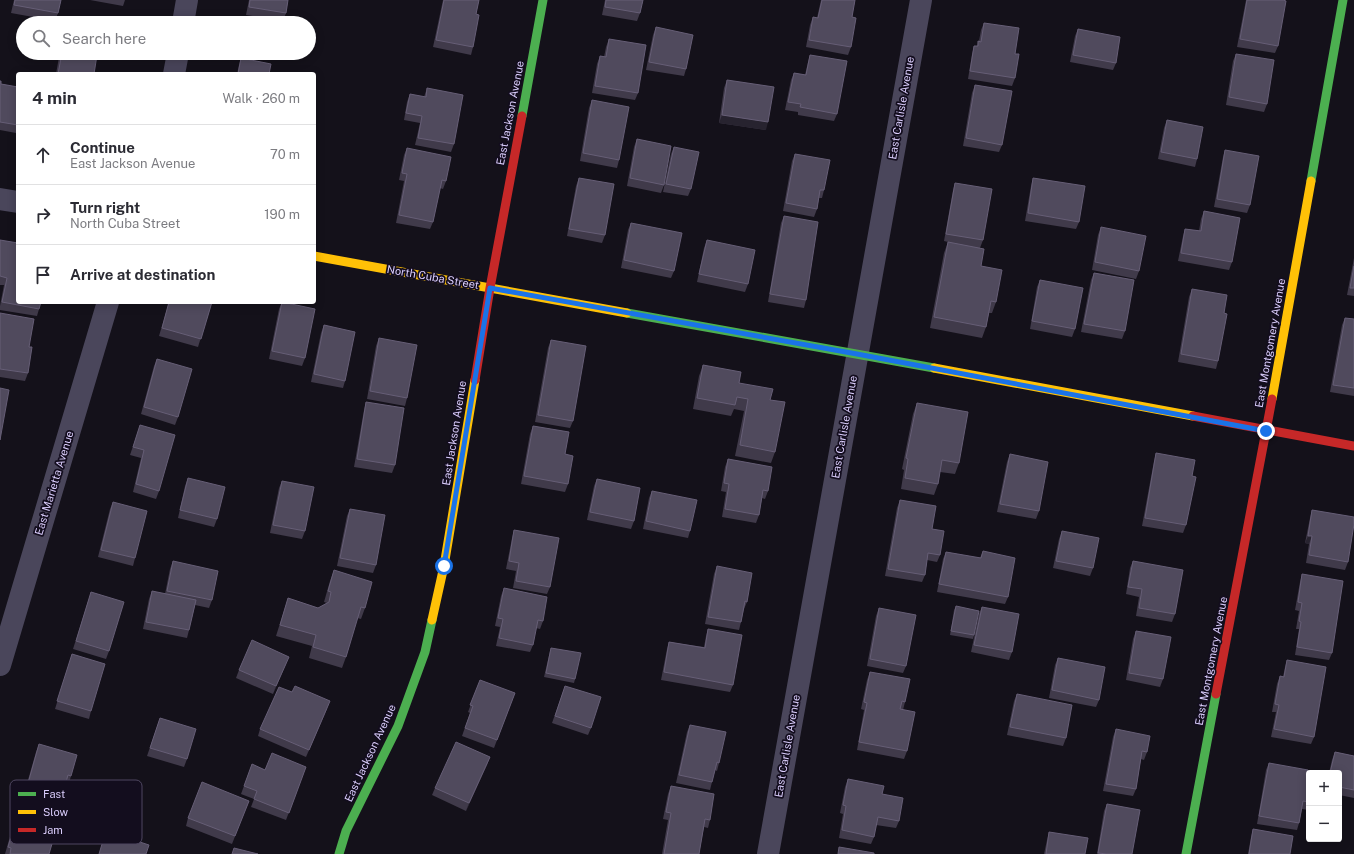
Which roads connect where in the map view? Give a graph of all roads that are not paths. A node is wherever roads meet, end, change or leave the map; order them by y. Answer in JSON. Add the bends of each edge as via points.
{"nodes":[{"id":1,"x":187,"y":0,"type":"edge"},
{"id":2,"x":544,"y":0,"type":"edge"},
{"id":3,"x":921,"y":0,"type":"edge"},
{"id":4,"x":1343,"y":0,"type":"edge"},
{"id":5,"x":184,"y":16,"type":"edge"},
{"id":6,"x":177,"y":60,"type":"edge"},
{"id":7,"x":174,"y":72,"type":"edge"},
{"id":8,"x":0,"y":198,"type":"edge"},
{"id":9,"x":16,"y":202,"type":"edge"},
{"id":10,"x":316,"y":256,"type":"edge"},
{"id":11,"x":490,"y":288,"type":"junction"},
{"id":12,"x":107,"y":304,"type":"edge"},
{"id":13,"x":857,"y":354,"type":"junction"},
{"id":14,"x":1266,"y":431,"type":"junction"},
{"id":15,"x":1354,"y":446,"type":"edge"},
{"id":16,"x":0,"y":665,"type":"edge"},
{"id":17,"x":339,"y":854,"type":"edge"},
{"id":18,"x":768,"y":854,"type":"edge"},
{"id":19,"x":1186,"y":854,"type":"edge"}],
"edges":[{"from":1,"to":5,"type":"street"},
{"from":2,"to":11,"type":"street","name":"East Jackson Avenue"},
{"from":3,"to":13,"type":"street","name":"East Carlisle Avenue"},
{"from":4,"to":14,"type":"street","name":"East Montgomery Avenue"},
{"from":6,"to":7,"type":"street"},
{"from":8,"to":9,"type":"street"},
{"from":10,"to":11,"type":"street","name":"North Cuba Street"},
{"from":11,"to":13,"type":"street","name":"North Cuba Street"},
{"from":11,"to":17,"type":"street","name":"East Jackson Avenue","via":[[444,566],[425,652],[398,726],[346,831]]},
{"from":12,"to":16,"type":"street","name":"East Marietta Avenue"},
{"from":13,"to":14,"type":"street","name":"North Cuba Street"},
{"from":13,"to":18,"type":"street","name":"East Carlisle Avenue"},
{"from":14,"to":15,"type":"street","name":"North Cuba Street"},
{"from":14,"to":19,"type":"street","name":"East Montgomery Avenue"}]}
